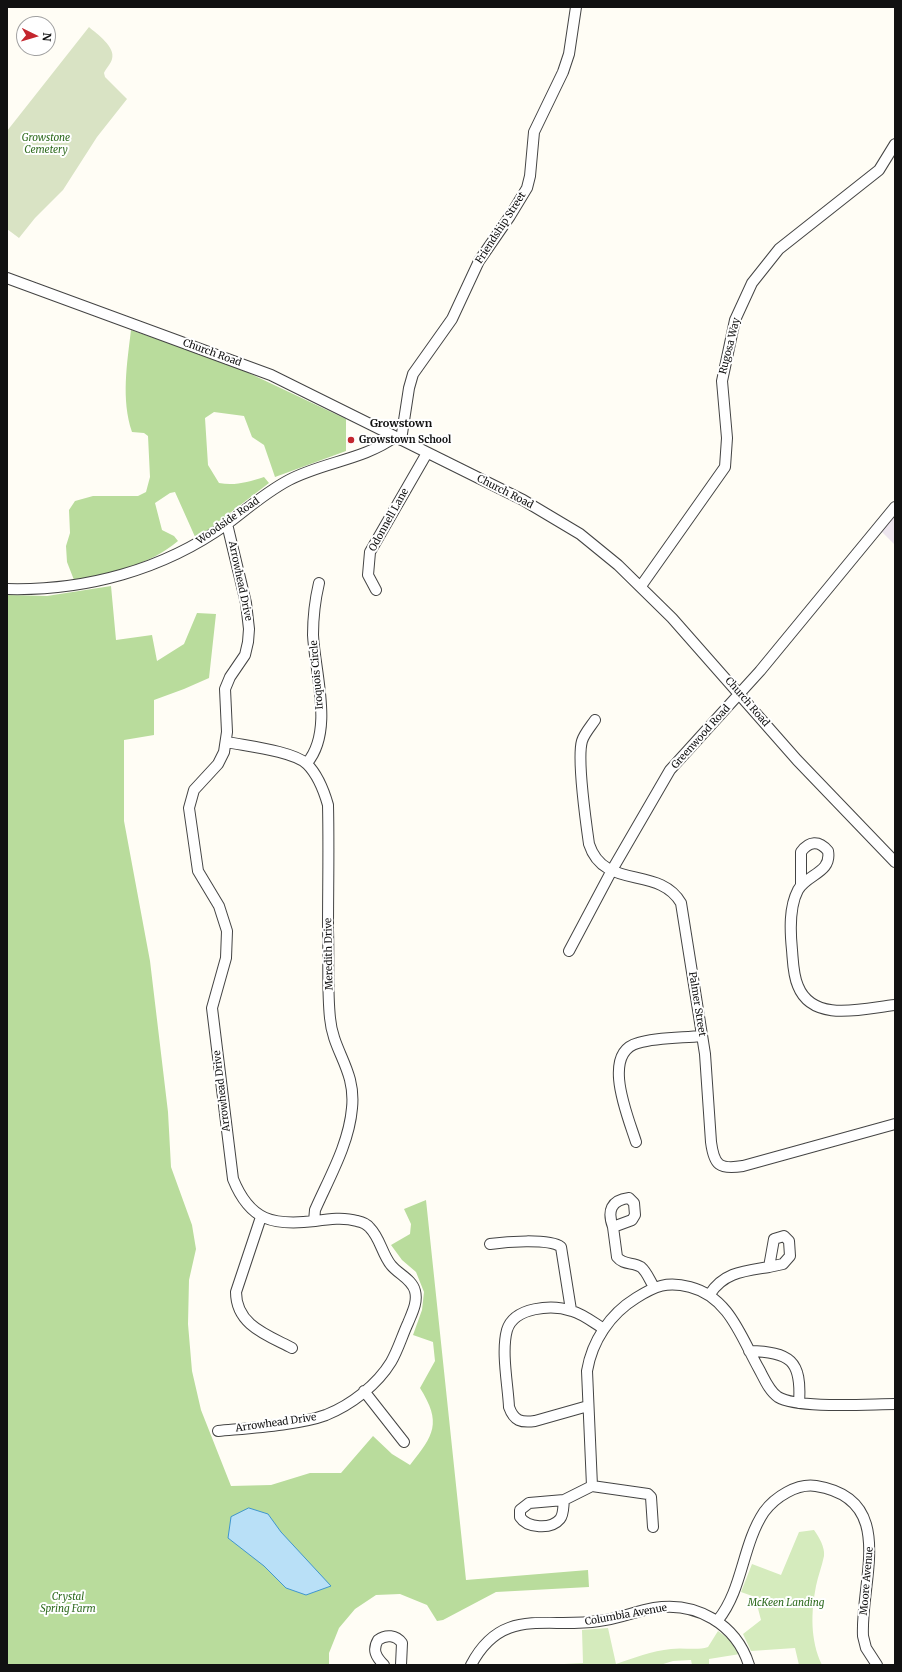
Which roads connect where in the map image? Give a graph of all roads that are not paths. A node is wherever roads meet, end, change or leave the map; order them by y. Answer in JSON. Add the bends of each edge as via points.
{"nodes":[{"id":1,"x":576,"y":7,"type":"edge"},
{"id":2,"x":895,"y":144,"type":"edge"},
{"id":3,"x":7,"y":278,"type":"edge"},
{"id":4,"x":398,"y":439,"type":"junction"},
{"id":5,"x":427,"y":453,"type":"junction"},
{"id":6,"x":895,"y":507,"type":"edge"},
{"id":7,"x":227,"y":524,"type":"junction"},
{"id":8,"x":319,"y":582,"type":"dead end"},
{"id":9,"x":641,"y":586,"type":"junction"},
{"id":10,"x":7,"y":589,"type":"edge"},
{"id":11,"x":376,"y":590,"type":"dead end"},
{"id":12,"x":739,"y":694,"type":"junction"},
{"id":13,"x":595,"y":720,"type":"dead end"},
{"id":14,"x":227,"y":742,"type":"junction"},
{"id":15,"x":307,"y":764,"type":"junction"},
{"id":16,"x":895,"y":862,"type":"edge"},
{"id":17,"x":612,"y":870,"type":"junction"},
{"id":18,"x":801,"y":886,"type":"dead end"},
{"id":19,"x":569,"y":951,"type":"dead end"},
{"id":20,"x":895,"y":1006,"type":"edge"},
{"id":21,"x":702,"y":1036,"type":"junction"},
{"id":22,"x":895,"y":1124,"type":"edge"},
{"id":23,"x":636,"y":1142,"type":"dead end"},
{"id":24,"x":261,"y":1216,"type":"junction"},
{"id":25,"x":314,"y":1221,"type":"junction"},
{"id":26,"x":614,"y":1227,"type":"dead end"},
{"id":27,"x":490,"y":1244,"type":"dead end"},
{"id":28,"x":769,"y":1267,"type":"dead end"},
{"id":29,"x":654,"y":1287,"type":"junction"},
{"id":30,"x":710,"y":1294,"type":"junction"},
{"id":31,"x":571,"y":1310,"type":"junction"},
{"id":32,"x":604,"y":1329,"type":"junction"},
{"id":33,"x":292,"y":1348,"type":"dead end"},
{"id":34,"x":749,"y":1351,"type":"junction"},
{"id":35,"x":364,"y":1391,"type":"junction"},
{"id":36,"x":799,"y":1402,"type":"junction"},
{"id":37,"x":895,"y":1404,"type":"edge"},
{"id":38,"x":588,"y":1406,"type":"junction"},
{"id":39,"x":218,"y":1431,"type":"dead end"},
{"id":40,"x":404,"y":1442,"type":"dead end"},
{"id":41,"x":592,"y":1486,"type":"junction"},
{"id":42,"x":564,"y":1500,"type":"dead end"},
{"id":43,"x":654,"y":1527,"type":"dead end"},
{"id":44,"x":718,"y":1620,"type":"junction"},
{"id":45,"x":384,"y":1665,"type":"edge"},
{"id":46,"x":401,"y":1665,"type":"edge"},
{"id":47,"x":471,"y":1665,"type":"edge"},
{"id":48,"x":749,"y":1665,"type":"edge"},
{"id":49,"x":877,"y":1665,"type":"edge"}],
"edges":[{"from":1,"to":4,"type":"street","name":"Friendship Street","via":[[569,54],[534,132],[527,188],[478,261],[452,319],[413,374]]},
{"from":2,"to":9,"type":"street","name":"Rugosa Way","via":[[879,170],[779,249],[752,283],[735,320],[722,381],[727,438],[725,467]]},
{"from":3,"to":4,"type":"street","name":"Church Road","via":[[255,369]]},
{"from":4,"to":5,"type":"street","name":"Church Road"},
{"from":4,"to":7,"type":"street","name":"Woodside Road","via":[[289,480]]},
{"from":5,"to":9,"type":"street","name":"Church Road","via":[[552,516],[593,544]]},
{"from":5,"to":11,"type":"street","name":"Odonnell Lane","via":[[370,552],[368,575]]},
{"from":6,"to":12,"type":"street","name":"Greenwood Road"},
{"from":7,"to":10,"type":"street","name":"Woodside Road","via":[[169,558],[113,578],[63,588]]},
{"from":7,"to":14,"type":"street","name":"Arrowhead Drive","via":[[241,577],[249,629],[245,655],[225,689]]},
{"from":8,"to":15,"type":"street","name":"Iroquois Circle","via":[[313,610],[313,635],[321,730],[316,750]]},
{"from":9,"to":12,"type":"street","name":"Church Road"},
{"from":12,"to":16,"type":"street","name":"Church Road"},
{"from":12,"to":17,"type":"street","name":"Greenwood Road","via":[[670,770]]},
{"from":13,"to":17,"type":"street","name":"Palmer Street","via":[[582,741],[581,748],[588,836],[594,854],[602,864]]},
{"from":14,"to":15,"type":"street","via":[[277,752]]},
{"from":14,"to":24,"type":"street","name":"Arrowhead Drive","via":[[218,764],[194,790],[189,808],[198,870],[219,906],[227,931],[226,958],[212,1008],[231,1166],[238,1191]]},
{"from":15,"to":25,"type":"street","name":"Meredith Drive","via":[[320,782],[328,805],[330,1020],[348,1070],[353,1094],[348,1131],[315,1210]]},
{"from":17,"to":19,"type":"street","name":"Greenwood Road"},
{"from":17,"to":21,"type":"street","name":"Palmer Street","via":[[628,877],[668,887],[681,903]]},
{"from":18,"to":20,"type":"street","via":[[795,897],[791,916],[791,941],[796,980],[802,993],[814,1004],[830,1010],[848,1011]]},
{"from":21,"to":22,"type":"street","name":"Palmer Street","via":[[713,1156],[716,1163],[725,1168],[743,1166]]},
{"from":21,"to":23,"type":"street","via":[[636,1043],[625,1052],[619,1064],[618,1076]]},
{"from":24,"to":25,"type":"street","name":"Arrowhead Drive","via":[[290,1224]]},
{"from":24,"to":33,"type":"street","via":[[237,1286],[237,1305],[247,1323]]},
{"from":25,"to":35,"type":"street","name":"Arrowhead Drive","via":[[348,1218],[367,1225],[377,1237],[390,1264],[415,1290],[415,1304],[394,1357],[381,1375]]},
{"from":26,"to":29,"type":"street","via":[[617,1257],[623,1262],[643,1269]]},
{"from":27,"to":31,"type":"street","via":[[553,1243],[561,1247]]},
{"from":28,"to":30,"type":"street","via":[[727,1276]]},
{"from":29,"to":30,"type":"street","via":[[678,1284]]},
{"from":29,"to":32,"type":"street","via":[[627,1303]]},
{"from":30,"to":34,"type":"street","via":[[731,1318]]},
{"from":31,"to":32,"type":"street"},
{"from":31,"to":38,"type":"street","via":[[545,1308],[528,1311],[520,1314],[509,1325],[505,1350],[509,1407],[517,1420],[526,1422]]},
{"from":32,"to":38,"type":"street","via":[[595,1342],[589,1358]]},
{"from":34,"to":36,"type":"street","via":[[774,1393],[784,1399]]},
{"from":34,"to":36,"type":"street","via":[[773,1353],[789,1359],[797,1371]]},
{"from":35,"to":39,"type":"street","name":"Arrowhead Drive","via":[[342,1408],[316,1418]]},
{"from":35,"to":40,"type":"street"},
{"from":36,"to":37,"type":"street"},
{"from":38,"to":41,"type":"street"},
{"from":41,"to":42,"type":"street"},
{"from":41,"to":43,"type":"street","via":[[648,1494],[651,1497]]},
{"from":44,"to":47,"type":"street","name":"Columbia Avenue","via":[[691,1609],[665,1606],[599,1621],[512,1626],[490,1637],[476,1654]]},
{"from":44,"to":48,"type":"street","name":"Columbia Avenue","via":[[737,1640]]},
{"from":44,"to":49,"type":"street","name":"Moore Avenue","via":[[732,1595],[753,1534],[765,1511],[794,1488],[814,1486],[831,1490],[853,1503],[868,1528],[871,1547],[863,1636],[866,1648]]},
{"from":45,"to":46,"type":"street","via":[[375,1654],[376,1644],[382,1637],[392,1636],[402,1643]]}]}
